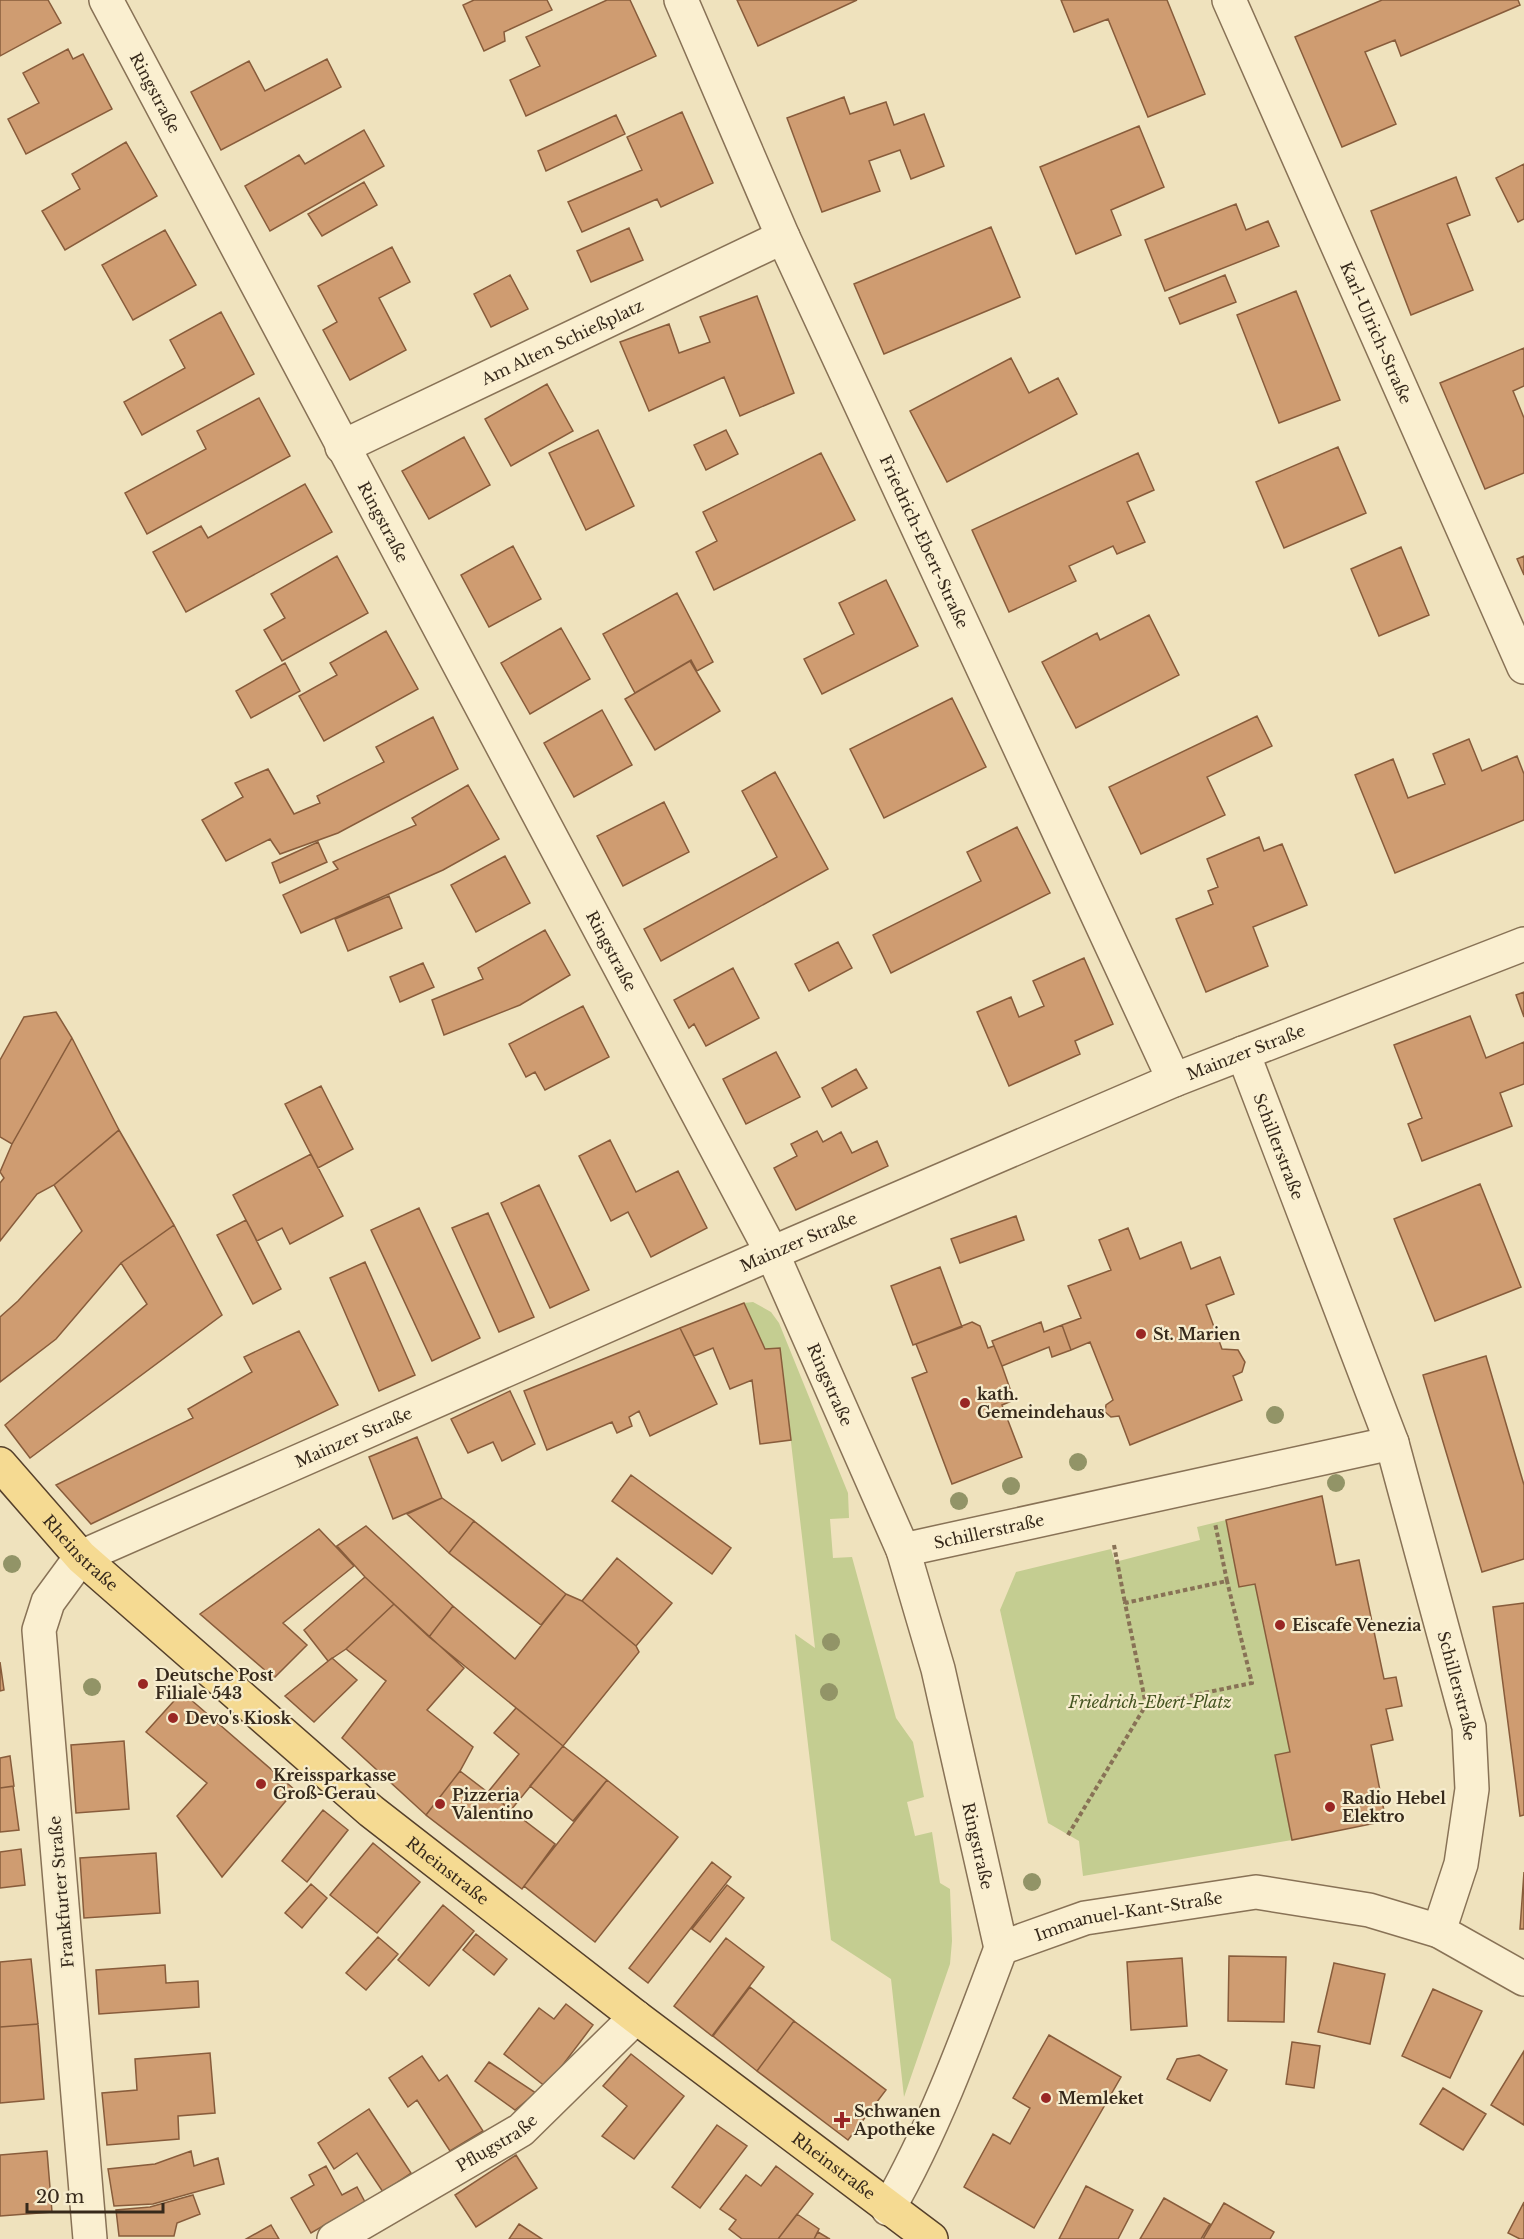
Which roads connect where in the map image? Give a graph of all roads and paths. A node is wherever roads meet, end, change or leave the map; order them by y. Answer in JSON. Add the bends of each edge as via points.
{"nodes":[{"id":1,"x":106,"y":0,"type":"edge"},
{"id":2,"x":681,"y":0,"type":"edge"},
{"id":3,"x":1229,"y":0,"type":"edge"},
{"id":4,"x":783,"y":237,"type":"junction"},
{"id":5,"x":342,"y":447,"type":"junction"},
{"id":6,"x":1524,"y":667,"type":"edge"},
{"id":7,"x":1524,"y":944,"type":"edge"},
{"id":8,"x":1243,"y":1053,"type":"junction"},
{"id":9,"x":1174,"y":1080,"type":"junction"},
{"id":10,"x":772,"y":1253,"type":"junction"},
{"id":11,"x":1392,"y":1443,"type":"junction"},
{"id":12,"x":1,"y":1466,"type":"edge"},
{"id":13,"x":1215,"y":1523,"type":"dead end"},
{"id":14,"x":903,"y":1550,"type":"junction"},
{"id":15,"x":81,"y":1557,"type":"junction"},
{"id":16,"x":1117,"y":1561,"type":"dead end"},
{"id":17,"x":1227,"y":1581,"type":"junction"},
{"id":18,"x":1125,"y":1602,"type":"junction"},
{"id":19,"x":1146,"y":1705,"type":"junction"},
{"id":20,"x":1068,"y":1835,"type":"dead end"},
{"id":21,"x":1439,"y":1931,"type":"junction"},
{"id":22,"x":1001,"y":1948,"type":"junction"},
{"id":23,"x":1524,"y":1979,"type":"edge"},
{"id":24,"x":636,"y":2017,"type":"junction"},
{"id":25,"x":888,"y":2209,"type":"junction"},
{"id":26,"x":90,"y":2239,"type":"edge"},
{"id":27,"x":334,"y":2239,"type":"edge"},
{"id":28,"x":931,"y":2239,"type":"edge"}],
"edges":[{"from":1,"to":5,"type":"street","name":"Ringstraße"},
{"from":2,"to":4,"type":"street","name":"Friedrich-Ebert-Straße"},
{"from":3,"to":6,"type":"street","name":"Karl-Ulrich-Straße"},
{"from":4,"to":5,"type":"street","name":"Am Alten Schießplatz"},
{"from":4,"to":9,"type":"street","name":"Friedrich-Ebert-Straße"},
{"from":5,"to":10,"type":"street","name":"Ringstraße"},
{"from":7,"to":8,"type":"street","name":"Mainzer Straße"},
{"from":8,"to":9,"type":"street","name":"Mainzer Straße"},
{"from":8,"to":11,"type":"street","name":"Schillerstraße"},
{"from":9,"to":10,"type":"street","name":"Mainzer Straße"},
{"from":10,"to":14,"type":"street","name":"Ringstraße"},
{"from":10,"to":15,"type":"street","name":"Mainzer Straße"},
{"from":11,"to":14,"type":"street","name":"Schillerstraße"},
{"from":11,"to":21,"type":"street","name":"Schillerstraße","via":[[1469,1727],[1472,1789],[1461,1864]]},
{"from":12,"to":15,"type":"main road","name":"Rheinstraße"},
{"from":13,"to":17,"type":"path"},
{"from":14,"to":22,"type":"street","name":"Ringstraße","via":[[938,1669]]},
{"from":15,"to":24,"type":"main road","name":"Rheinstraße","via":[[371,1811]]},
{"from":15,"to":26,"type":"street","name":"Frankfurter Straße","via":[[48,1602],[39,1630]]},
{"from":16,"to":18,"type":"path"},
{"from":17,"to":18,"type":"path"},
{"from":17,"to":19,"type":"path","via":[[1252,1683]]},
{"from":18,"to":19,"type":"path"},
{"from":19,"to":20,"type":"path"},
{"from":21,"to":22,"type":"street","name":"Immanuel-Kant-Straße","via":[[1369,1910],[1256,1892],[1085,1918]]},
{"from":21,"to":23,"type":"street","name":"Immanuel-Kant-Straße"},
{"from":22,"to":25,"type":"street","via":[[916,2157]]},
{"from":24,"to":25,"type":"main road","name":"Rheinstraße"},
{"from":24,"to":27,"type":"street","name":"Pflugstraße","via":[[521,2130]]},
{"from":25,"to":28,"type":"main road","name":"Rheinstraße"}]}
